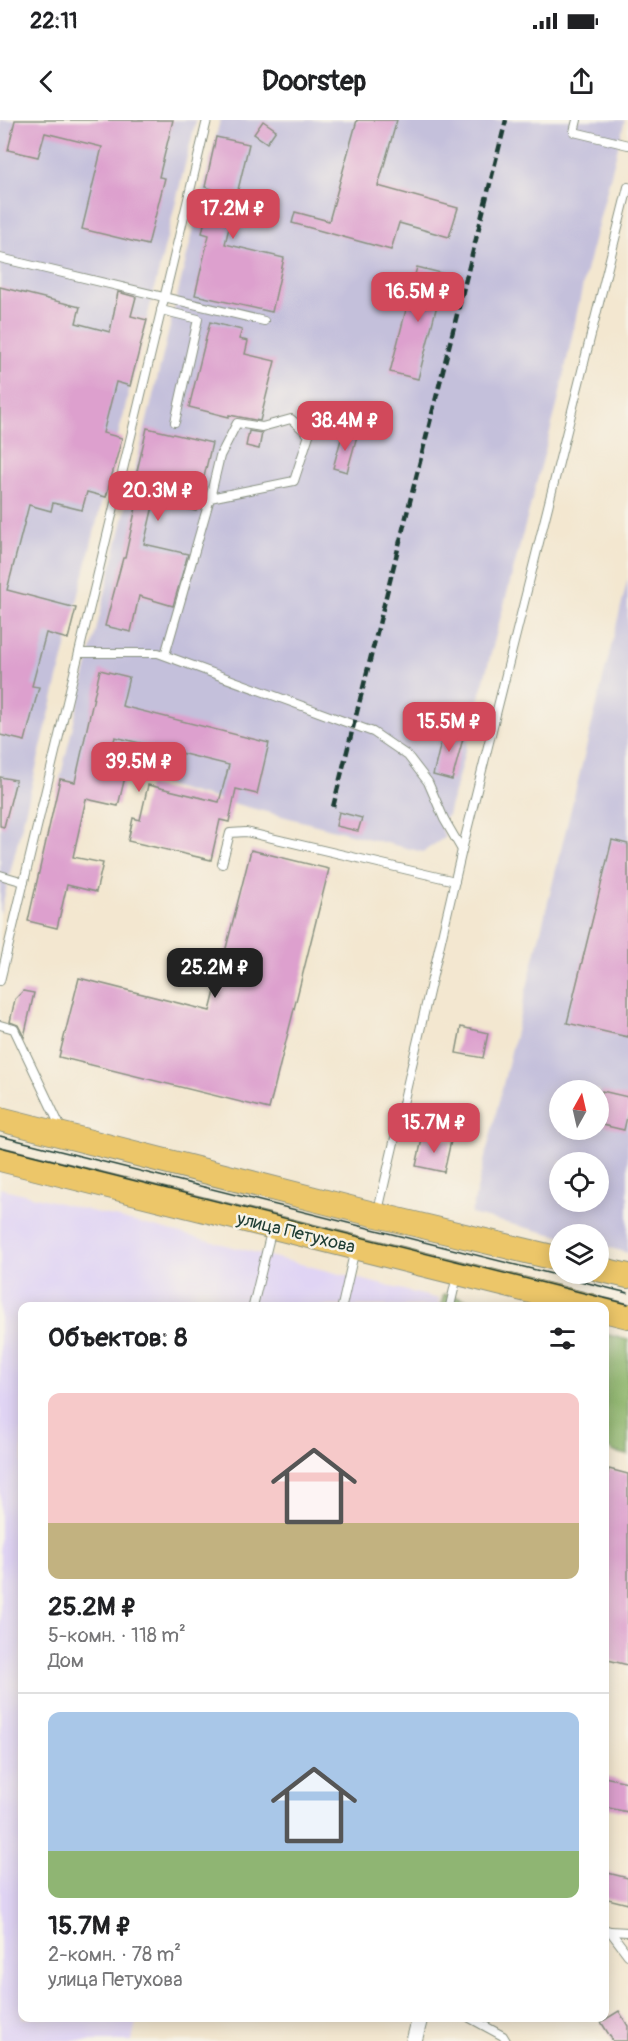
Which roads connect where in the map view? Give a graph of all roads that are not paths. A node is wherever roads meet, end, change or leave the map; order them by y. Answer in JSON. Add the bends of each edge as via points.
{"nodes":[{"id":1,"x":207,"y":120,"type":"edge"},
{"id":2,"x":577,"y":120,"type":"edge"},
{"id":3,"x":628,"y":145,"type":"edge"},
{"id":4,"x":628,"y":187,"type":"edge"},
{"id":5,"x":0,"y":258,"type":"edge"},
{"id":6,"x":164,"y":296,"type":"junction"},
{"id":7,"x":161,"y":310,"type":"junction"},
{"id":8,"x":264,"y":321,"type":"dead end"},
{"id":9,"x":175,"y":422,"type":"dead end"},
{"id":10,"x":210,"y":498,"type":"junction"},
{"id":11,"x":79,"y":653,"type":"junction"},
{"id":12,"x":165,"y":656,"type":"junction"},
{"id":13,"x":462,"y":850,"type":"junction"},
{"id":14,"x":222,"y":864,"type":"dead end"},
{"id":15,"x":0,"y":875,"type":"edge"},
{"id":16,"x":455,"y":881,"type":"junction"},
{"id":17,"x":24,"y":882,"type":"junction"},
{"id":18,"x":0,"y":981,"type":"edge"},
{"id":19,"x":0,"y":1026,"type":"edge"},
{"id":20,"x":0,"y":1119,"type":"edge"},
{"id":21,"x":64,"y":1135,"type":"junction"},
{"id":22,"x":0,"y":1159,"type":"edge"},
{"id":23,"x":377,"y":1215,"type":"junction"},
{"id":24,"x":272,"y":1227,"type":"junction"},
{"id":25,"x":356,"y":1248,"type":"junction"},
{"id":26,"x":549,"y":1256,"type":"edge"},
{"id":27,"x":609,"y":1272,"type":"edge"},
{"id":28,"x":458,"y":1273,"type":"junction"},
{"id":29,"x":628,"y":1276,"type":"edge"},
{"id":30,"x":254,"y":1302,"type":"edge"},
{"id":31,"x":343,"y":1302,"type":"edge"},
{"id":32,"x":451,"y":1302,"type":"edge"},
{"id":33,"x":572,"y":1302,"type":"edge"},
{"id":34,"x":609,"y":1311,"type":"edge"},
{"id":35,"x":628,"y":1316,"type":"edge"},
{"id":36,"x":609,"y":1930,"type":"edge"},
{"id":37,"x":609,"y":1932,"type":"edge"},
{"id":38,"x":628,"y":1932,"type":"edge"},
{"id":39,"x":628,"y":1955,"type":"edge"},
{"id":40,"x":419,"y":2022,"type":"edge"},
{"id":41,"x":477,"y":2022,"type":"edge"},
{"id":42,"x":414,"y":2041,"type":"edge"},
{"id":43,"x":506,"y":2041,"type":"edge"}],
"edges":[{"from":1,"to":6,"type":"lane"},
{"from":2,"to":3,"type":"lane","via":[[574,132]]},
{"from":4,"to":13,"type":"lane"},
{"from":5,"to":6,"type":"lane"},
{"from":6,"to":7,"type":"lane"},
{"from":6,"to":8,"type":"lane"},
{"from":7,"to":9,"type":"lane","via":[[198,319]]},
{"from":7,"to":11,"type":"lane"},
{"from":10,"to":10,"type":"lane","via":[[220,456],[237,423],[262,427],[291,419],[309,435],[294,481]]},
{"from":10,"to":12,"type":"lane"},
{"from":11,"to":12,"type":"lane"},
{"from":11,"to":17,"type":"lane"},
{"from":12,"to":13,"type":"lane","via":[[373,732],[408,756],[428,782]]},
{"from":13,"to":16,"type":"lane"},
{"from":14,"to":16,"type":"lane","via":[[230,833],[246,832]]},
{"from":15,"to":17,"type":"lane"},
{"from":16,"to":23,"type":"lane"},
{"from":17,"to":18,"type":"lane"},
{"from":19,"to":21,"type":"lane","via":[[14,1029]]},
{"from":20,"to":21,"type":"highway","name":"улица Петухова"},
{"from":21,"to":23,"type":"highway","name":"улица Петухова"},
{"from":22,"to":24,"type":"highway","name":"улица Петухова"},
{"from":23,"to":26,"type":"highway","name":"улица Петухова"},
{"from":24,"to":25,"type":"highway","name":"улица Петухова"},
{"from":24,"to":30,"type":"lane"},
{"from":25,"to":28,"type":"highway","name":"улица Петухова"},
{"from":25,"to":31,"type":"lane"},
{"from":27,"to":29,"type":"highway"},
{"from":28,"to":32,"type":"lane"},
{"from":28,"to":33,"type":"highway","name":"улица Петухова"},
{"from":34,"to":35,"type":"highway","name":"улица Петухова"},
{"from":36,"to":38,"type":"lane"},
{"from":37,"to":39,"type":"lane"},
{"from":40,"to":42,"type":"street"},
{"from":41,"to":43,"type":"lane"}]}
